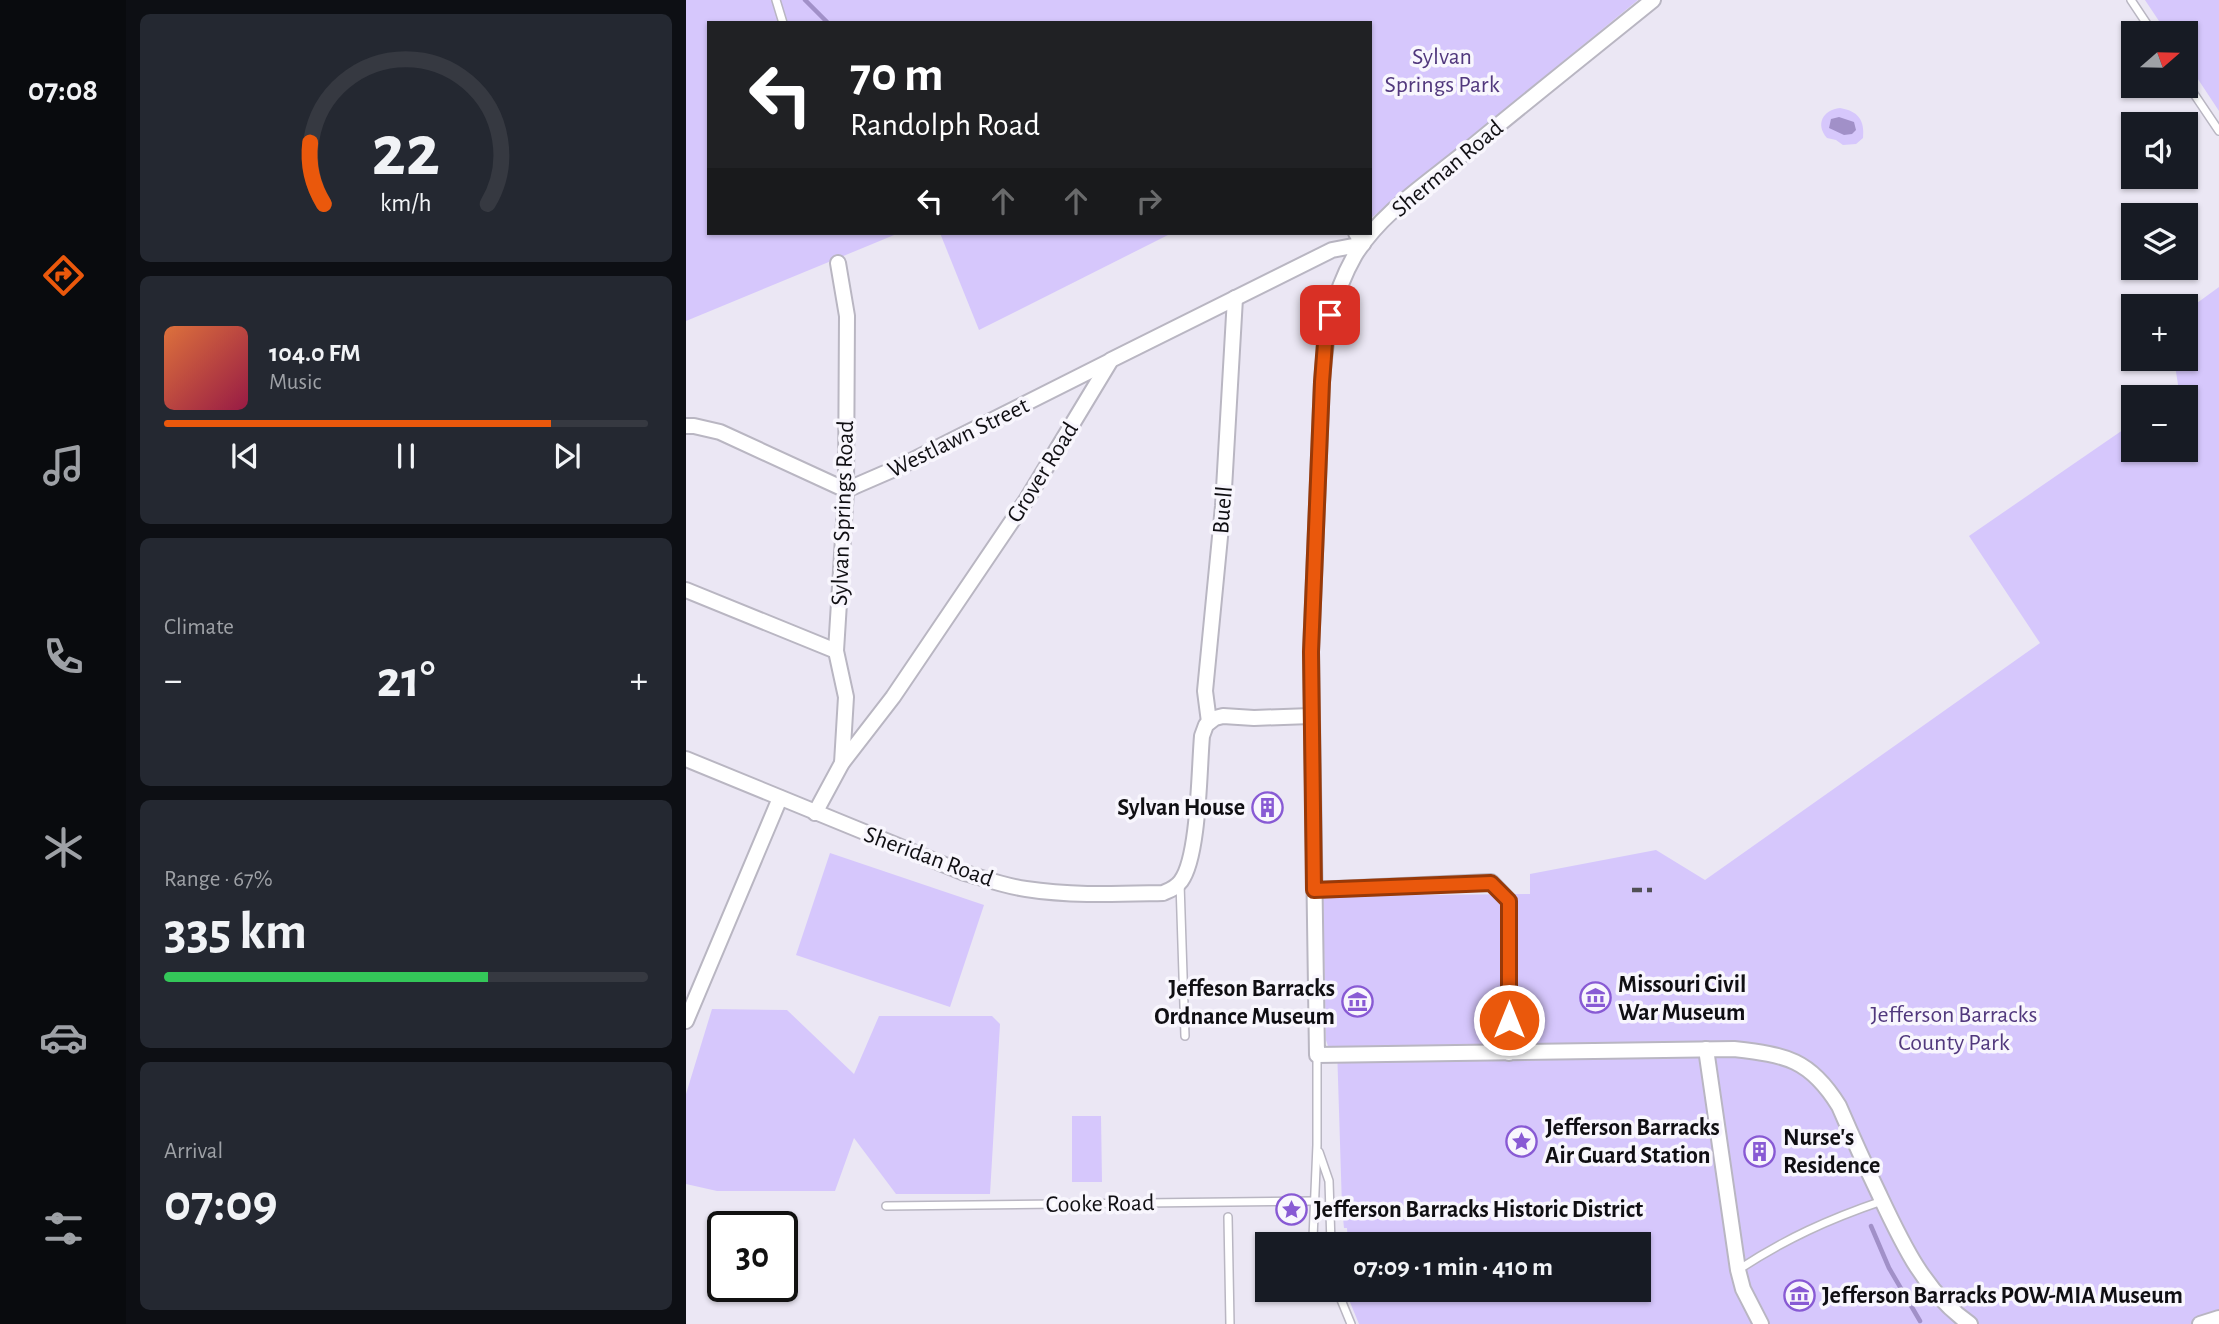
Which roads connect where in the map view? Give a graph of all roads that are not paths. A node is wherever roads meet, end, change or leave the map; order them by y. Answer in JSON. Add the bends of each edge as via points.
{"nodes":[{"id":1,"x":776,"y":0,"type":"edge"},
{"id":2,"x":1653,"y":0,"type":"edge"},
{"id":3,"x":2131,"y":0,"type":"edge"},
{"id":4,"x":782,"y":21,"type":"edge"},
{"id":5,"x":2145,"y":21,"type":"edge"},
{"id":6,"x":2197,"y":98,"type":"edge"},
{"id":7,"x":2219,"y":131,"type":"edge"},
{"id":8,"x":1372,"y":232,"type":"edge"},
{"id":9,"x":1359,"y":238,"type":"edge"},
{"id":10,"x":838,"y":263,"type":"dead end"},
{"id":11,"x":1235,"y":298,"type":"junction"},
{"id":12,"x":1111,"y":360,"type":"junction"},
{"id":13,"x":686,"y":426,"type":"edge"},
{"id":14,"x":846,"y":490,"type":"junction"},
{"id":15,"x":686,"y":590,"type":"edge"},
{"id":16,"x":836,"y":651,"type":"junction"},
{"id":17,"x":1311,"y":716,"type":"junction"},
{"id":18,"x":1209,"y":722,"type":"junction"},
{"id":19,"x":686,"y":759,"type":"edge"},
{"id":20,"x":842,"y":763,"type":"junction"},
{"id":21,"x":780,"y":798,"type":"junction"},
{"id":22,"x":815,"y":813,"type":"junction"},
{"id":23,"x":1180,"y":882,"type":"junction"},
{"id":24,"x":1314,"y":890,"type":"junction"},
{"id":25,"x":686,"y":1021,"type":"edge"},
{"id":26,"x":1185,"y":1036,"type":"dead end"},
{"id":27,"x":1706,"y":1049,"type":"junction"},
{"id":28,"x":1509,"y":1053,"type":"junction"},
{"id":29,"x":1317,"y":1055,"type":"junction"},
{"id":30,"x":1317,"y":1144,"type":"junction"},
{"id":31,"x":1314,"y":1201,"type":"junction"},
{"id":32,"x":1882,"y":1201,"type":"junction"},
{"id":33,"x":886,"y":1206,"type":"dead end"},
{"id":34,"x":1228,"y":1217,"type":"dead end"},
{"id":35,"x":1313,"y":1232,"type":"edge"},
{"id":36,"x":1331,"y":1232,"type":"edge"},
{"id":37,"x":1738,"y":1270,"type":"junction"},
{"id":38,"x":1342,"y":1302,"type":"edge"},
{"id":39,"x":2219,"y":1318,"type":"edge"},
{"id":40,"x":1230,"y":1324,"type":"edge"},
{"id":41,"x":1351,"y":1324,"type":"edge"},
{"id":42,"x":1761,"y":1324,"type":"edge"},
{"id":43,"x":1970,"y":1324,"type":"edge"},
{"id":44,"x":2200,"y":1324,"type":"edge"}],
"edges":[{"from":1,"to":4,"type":"lane"},
{"from":2,"to":8,"type":"street","name":"Sherman Road"},
{"from":3,"to":5,"type":"lane"},
{"from":6,"to":7,"type":"lane"},
{"from":9,"to":11,"type":"street"},
{"from":9,"to":17,"type":"street","name":"Sherman Road","via":[[1330,315],[1325,343]]},
{"from":10,"to":14,"type":"street","name":"Sylvan Springs Road","via":[[847,316]]},
{"from":11,"to":12,"type":"street"},
{"from":11,"to":18,"type":"street","name":"Buell","via":[[1223,506],[1205,691]]},
{"from":12,"to":14,"type":"street","name":"Westlawn Street"},
{"from":12,"to":20,"type":"street","name":"Grover Road","via":[[1027,499]]},
{"from":13,"to":14,"type":"street","via":[[720,432]]},
{"from":14,"to":16,"type":"street","name":"Sylvan Springs Road"},
{"from":15,"to":16,"type":"street"},
{"from":16,"to":20,"type":"street","name":"Sylvan Springs Road","via":[[846,697]]},
{"from":17,"to":18,"type":"street","via":[[1223,716]]},
{"from":17,"to":24,"type":"street","name":"Sherman Road"},
{"from":18,"to":23,"type":"street","via":[[1202,736],[1191,858]]},
{"from":19,"to":21,"type":"street","name":"Sheridan Road"},
{"from":20,"to":22,"type":"street","name":"Grover Road"},
{"from":21,"to":22,"type":"street","name":"Sheridan Road"},
{"from":21,"to":25,"type":"street"},
{"from":22,"to":23,"type":"street","name":"Sheridan Road","via":[[962,872],[1023,889],[1163,893]]},
{"from":23,"to":26,"type":"lane"},
{"from":24,"to":28,"type":"street","via":[[1491,883],[1509,901]]},
{"from":24,"to":29,"type":"street","name":"Sherman Road"},
{"from":27,"to":28,"type":"street"},
{"from":27,"to":32,"type":"street","via":[[1770,1053],[1816,1075],[1839,1106]]},
{"from":27,"to":37,"type":"street"},
{"from":28,"to":29,"type":"street"},
{"from":29,"to":30,"type":"lane","name":"Sherman Road"},
{"from":30,"to":31,"type":"lane"},
{"from":30,"to":36,"type":"lane","via":[[1329,1181]]},
{"from":31,"to":33,"type":"lane","name":"Cooke Road"},
{"from":31,"to":35,"type":"lane"},
{"from":32,"to":37,"type":"lane","via":[[1816,1226]]},
{"from":32,"to":43,"type":"street","via":[[1919,1271],[1944,1304]]},
{"from":34,"to":40,"type":"lane"},
{"from":37,"to":42,"type":"street"},
{"from":38,"to":41,"type":"lane"},
{"from":39,"to":44,"type":"street"}]}
